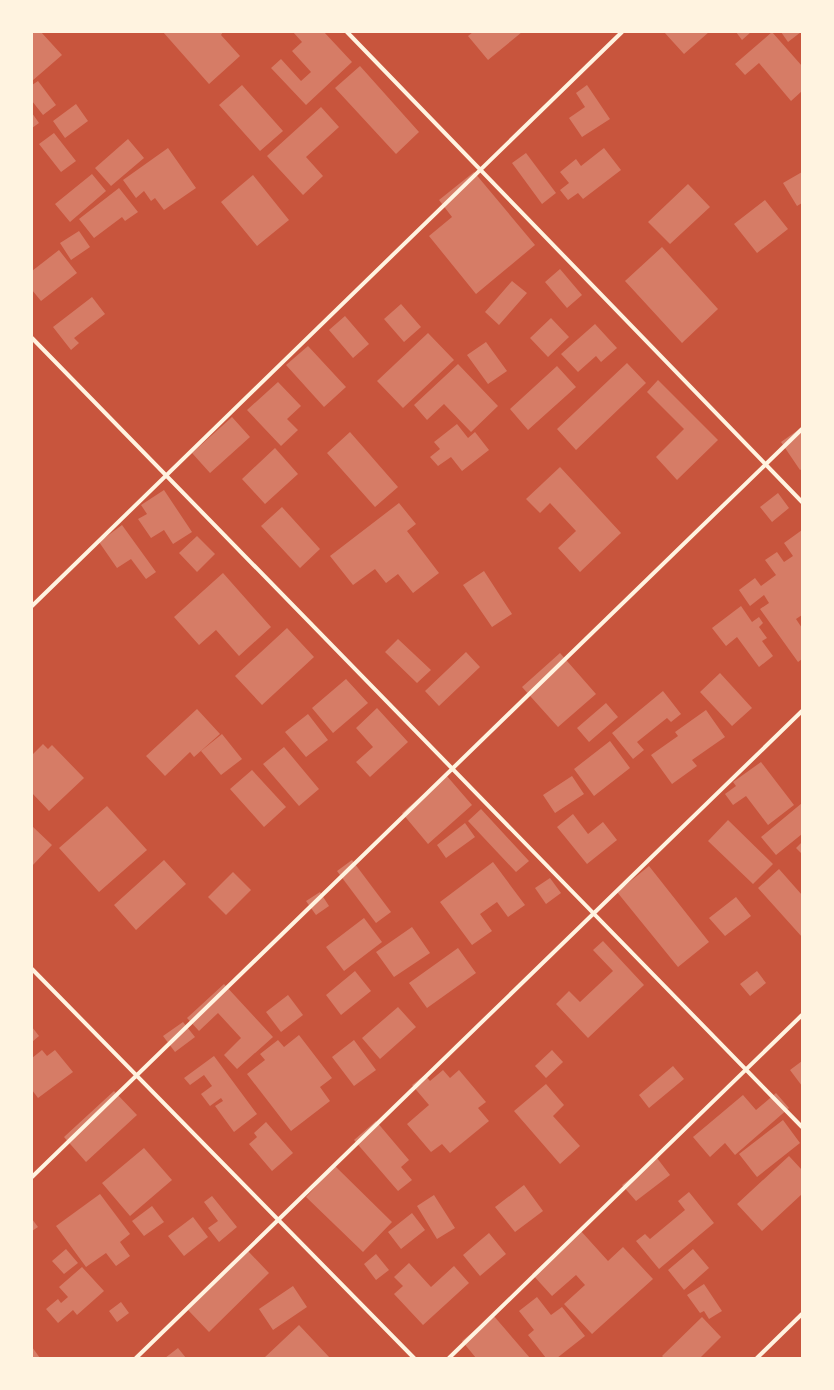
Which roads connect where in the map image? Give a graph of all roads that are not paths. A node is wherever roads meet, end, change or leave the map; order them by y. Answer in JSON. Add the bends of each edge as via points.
{"nodes":[{"id":1,"x":347,"y":32,"type":"edge"},
{"id":2,"x":622,"y":32,"type":"edge"},
{"id":3,"x":481,"y":170,"type":"junction"},
{"id":4,"x":32,"y":338,"type":"edge"},
{"id":5,"x":802,"y":429,"type":"edge"},
{"id":6,"x":766,"y":464,"type":"junction"},
{"id":7,"x":166,"y":476,"type":"junction"},
{"id":8,"x":802,"y":502,"type":"edge"},
{"id":9,"x":32,"y":606,"type":"edge"},
{"id":10,"x":802,"y":711,"type":"edge"},
{"id":11,"x":452,"y":768,"type":"junction"},
{"id":12,"x":594,"y":913,"type":"junction"},
{"id":13,"x":32,"y":969,"type":"edge"},
{"id":14,"x":802,"y":1015,"type":"edge"},
{"id":15,"x":746,"y":1070,"type":"junction"},
{"id":16,"x":136,"y":1076,"type":"junction"},
{"id":17,"x":802,"y":1127,"type":"edge"},
{"id":18,"x":32,"y":1177,"type":"edge"},
{"id":19,"x":278,"y":1220,"type":"junction"},
{"id":20,"x":802,"y":1314,"type":"edge"},
{"id":21,"x":136,"y":1358,"type":"edge"},
{"id":22,"x":414,"y":1358,"type":"edge"},
{"id":23,"x":449,"y":1358,"type":"edge"},
{"id":24,"x":757,"y":1358,"type":"edge"}],
"edges":[{"from":1,"to":3,"type":"street"},
{"from":2,"to":3,"type":"street"},
{"from":3,"to":6,"type":"street"},
{"from":3,"to":7,"type":"street"},
{"from":4,"to":7,"type":"street"},
{"from":5,"to":6,"type":"street"},
{"from":6,"to":8,"type":"street"},
{"from":6,"to":11,"type":"street"},
{"from":7,"to":9,"type":"street"},
{"from":7,"to":11,"type":"street"},
{"from":10,"to":12,"type":"street"},
{"from":11,"to":12,"type":"street"},
{"from":11,"to":16,"type":"street"},
{"from":12,"to":15,"type":"street"},
{"from":12,"to":19,"type":"street"},
{"from":13,"to":16,"type":"street"},
{"from":14,"to":15,"type":"street"},
{"from":15,"to":17,"type":"street"},
{"from":15,"to":23,"type":"street"},
{"from":16,"to":18,"type":"street"},
{"from":16,"to":19,"type":"street"},
{"from":19,"to":21,"type":"street"},
{"from":19,"to":22,"type":"street"},
{"from":20,"to":24,"type":"street"}]}
